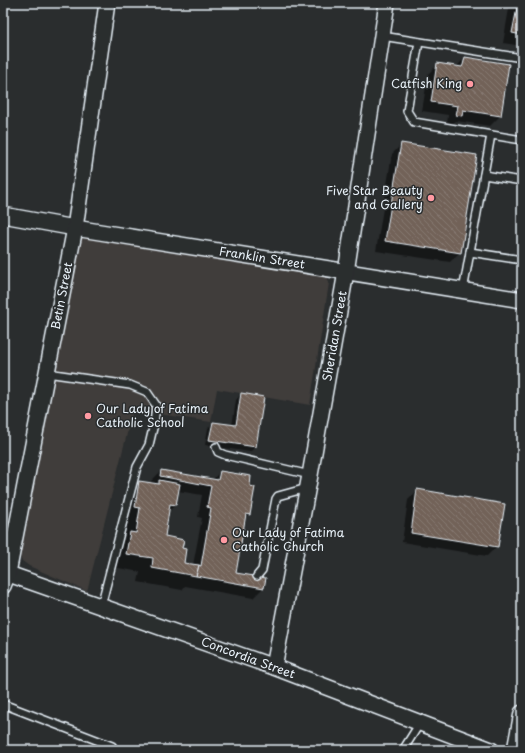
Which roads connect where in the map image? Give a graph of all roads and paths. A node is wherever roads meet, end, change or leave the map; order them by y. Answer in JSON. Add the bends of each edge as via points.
{"nodes":[{"id":1,"x":107,"y":3,"type":"edge"},
{"id":2,"x":387,"y":3,"type":"edge"},
{"id":3,"x":382,"y":36,"type":"junction"},
{"id":4,"x":419,"y":42,"type":"junction"},
{"id":5,"x":522,"y":58,"type":"edge"},
{"id":6,"x":491,"y":135,"type":"junction"},
{"id":7,"x":522,"y":140,"type":"edge"},
{"id":8,"x":484,"y":175,"type":"junction"},
{"id":9,"x":522,"y":180,"type":"edge"},
{"id":10,"x":3,"y":215,"type":"edge"},
{"id":11,"x":75,"y":228,"type":"junction"},
{"id":12,"x":470,"y":252,"type":"junction"},
{"id":13,"x":522,"y":260,"type":"edge"},
{"id":14,"x":346,"y":272,"type":"junction"},
{"id":15,"x":463,"y":291,"type":"junction"},
{"id":16,"x":522,"y":300,"type":"edge"},
{"id":17,"x":47,"y":373,"type":"junction"},
{"id":18,"x":216,"y":447,"type":"dead end"},
{"id":19,"x":309,"y":481,"type":"junction"},
{"id":20,"x":257,"y":576,"type":"dead end"},
{"id":21,"x":5,"y":577,"type":"edge"},
{"id":22,"x":101,"y":606,"type":"junction"},
{"id":23,"x":274,"y":667,"type":"junction"},
{"id":24,"x":3,"y":704,"type":"edge"},
{"id":25,"x":522,"y":713,"type":"edge"},
{"id":26,"x":420,"y":723,"type":"junction"},
{"id":27,"x":484,"y":749,"type":"edge"},
{"id":28,"x":111,"y":750,"type":"edge"},
{"id":29,"x":403,"y":750,"type":"edge"},
{"id":30,"x":515,"y":750,"type":"edge"}],
"edges":[{"from":1,"to":11,"type":"street","name":"Betin Street"},
{"from":2,"to":3,"type":"street","name":"Sheridan Street"},
{"from":3,"to":4,"type":"lane"},
{"from":3,"to":14,"type":"street","name":"Sheridan Street"},
{"from":4,"to":5,"type":"lane"},
{"from":4,"to":6,"type":"lane","via":[[407,111],[414,122]]},
{"from":6,"to":7,"type":"lane"},
{"from":6,"to":8,"type":"lane"},
{"from":8,"to":9,"type":"lane"},
{"from":8,"to":12,"type":"lane"},
{"from":10,"to":11,"type":"street","name":"Franklin Street"},
{"from":11,"to":14,"type":"street","name":"Franklin Street"},
{"from":11,"to":17,"type":"street","name":"Betin Street"},
{"from":12,"to":13,"type":"lane"},
{"from":12,"to":15,"type":"lane"},
{"from":14,"to":15,"type":"street","name":"Franklin Street"},
{"from":14,"to":19,"type":"street","name":"Sheridan Street"},
{"from":15,"to":16,"type":"street","name":"Franklin Street"},
{"from":17,"to":21,"type":"street","name":"Betin Street"},
{"from":17,"to":22,"type":"lane","via":[[130,385],[147,392],[156,405],[149,445],[137,467]]},
{"from":18,"to":19,"type":"lane","via":[[218,452],[224,455]]},
{"from":19,"to":20,"type":"lane","via":[[276,499],[262,570]]},
{"from":19,"to":23,"type":"street","name":"Sheridan Street"},
{"from":21,"to":22,"type":"street","name":"Concordia Street"},
{"from":22,"to":23,"type":"street","name":"Concordia Street"},
{"from":23,"to":26,"type":"street","name":"Concordia Street"},
{"from":24,"to":28,"type":"lane","via":[[112,746]]},
{"from":25,"to":30,"type":"street"},
{"from":26,"to":27,"type":"street","name":"Concordia Street"},
{"from":26,"to":29,"type":"lane"}]}
